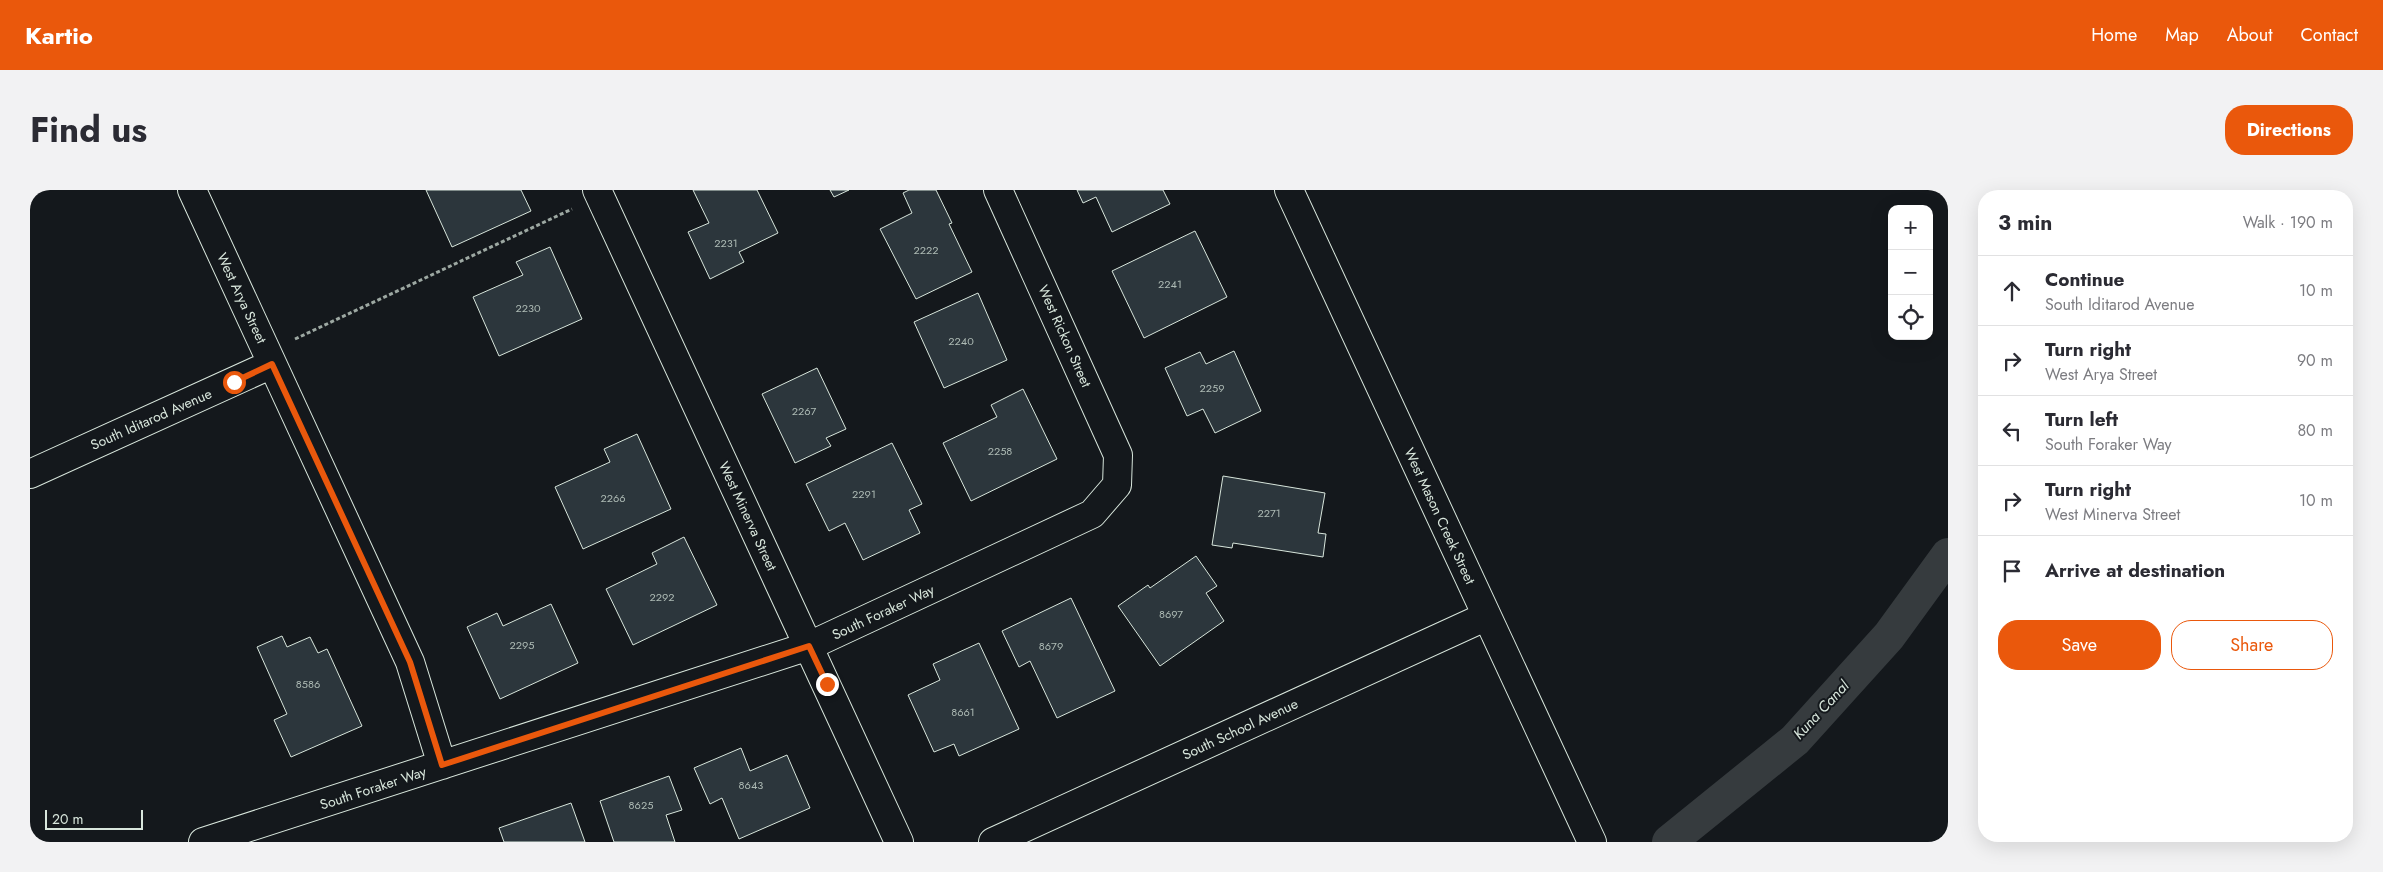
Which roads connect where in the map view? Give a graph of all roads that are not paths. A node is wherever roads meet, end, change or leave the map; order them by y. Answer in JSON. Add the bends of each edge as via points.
{"nodes":[{"id":1,"x":192,"y":190,"type":"edge"},
{"id":2,"x":998,"y":190,"type":"edge"},
{"id":3,"x":1289,"y":190,"type":"edge"},
{"id":4,"x":598,"y":193,"type":"edge"},
{"id":5,"x":272,"y":364,"type":"junction"},
{"id":6,"x":30,"y":474,"type":"edge"},
{"id":7,"x":1116,"y":485,"type":"joint"},
{"id":8,"x":1487,"y":616,"type":"junction"},
{"id":9,"x":809,"y":646,"type":"junction"},
{"id":10,"x":442,"y":765,"type":"junction"},
{"id":11,"x":203,"y":842,"type":"edge"},
{"id":12,"x":899,"y":842,"type":"edge"},
{"id":13,"x":993,"y":842,"type":"edge"},
{"id":14,"x":1592,"y":842,"type":"edge"}],
"edges":[{"from":1,"to":5,"type":"street","name":"West Arya Street"},
{"from":2,"to":7,"type":"street","name":"West Rickon Street","via":[[1118,455]]},
{"from":3,"to":8,"type":"street","name":"West Mason Creek Street"},
{"from":4,"to":9,"type":"street","name":"West Minerva Street"},
{"from":5,"to":6,"type":"street","name":"South Iditarod Avenue"},
{"from":5,"to":10,"type":"street","name":"West Arya Street","via":[[410,662]]},
{"from":7,"to":9,"type":"street","name":"South Foraker Way","via":[[1092,514]]},
{"from":8,"to":13,"type":"street","name":"South School Avenue"},
{"from":8,"to":14,"type":"street","name":"West Mason Creek Street"},
{"from":9,"to":10,"type":"street","name":"South Foraker Way"},
{"from":9,"to":12,"type":"street","name":"West Minerva Street"},
{"from":10,"to":11,"type":"street","name":"South Foraker Way"}]}
